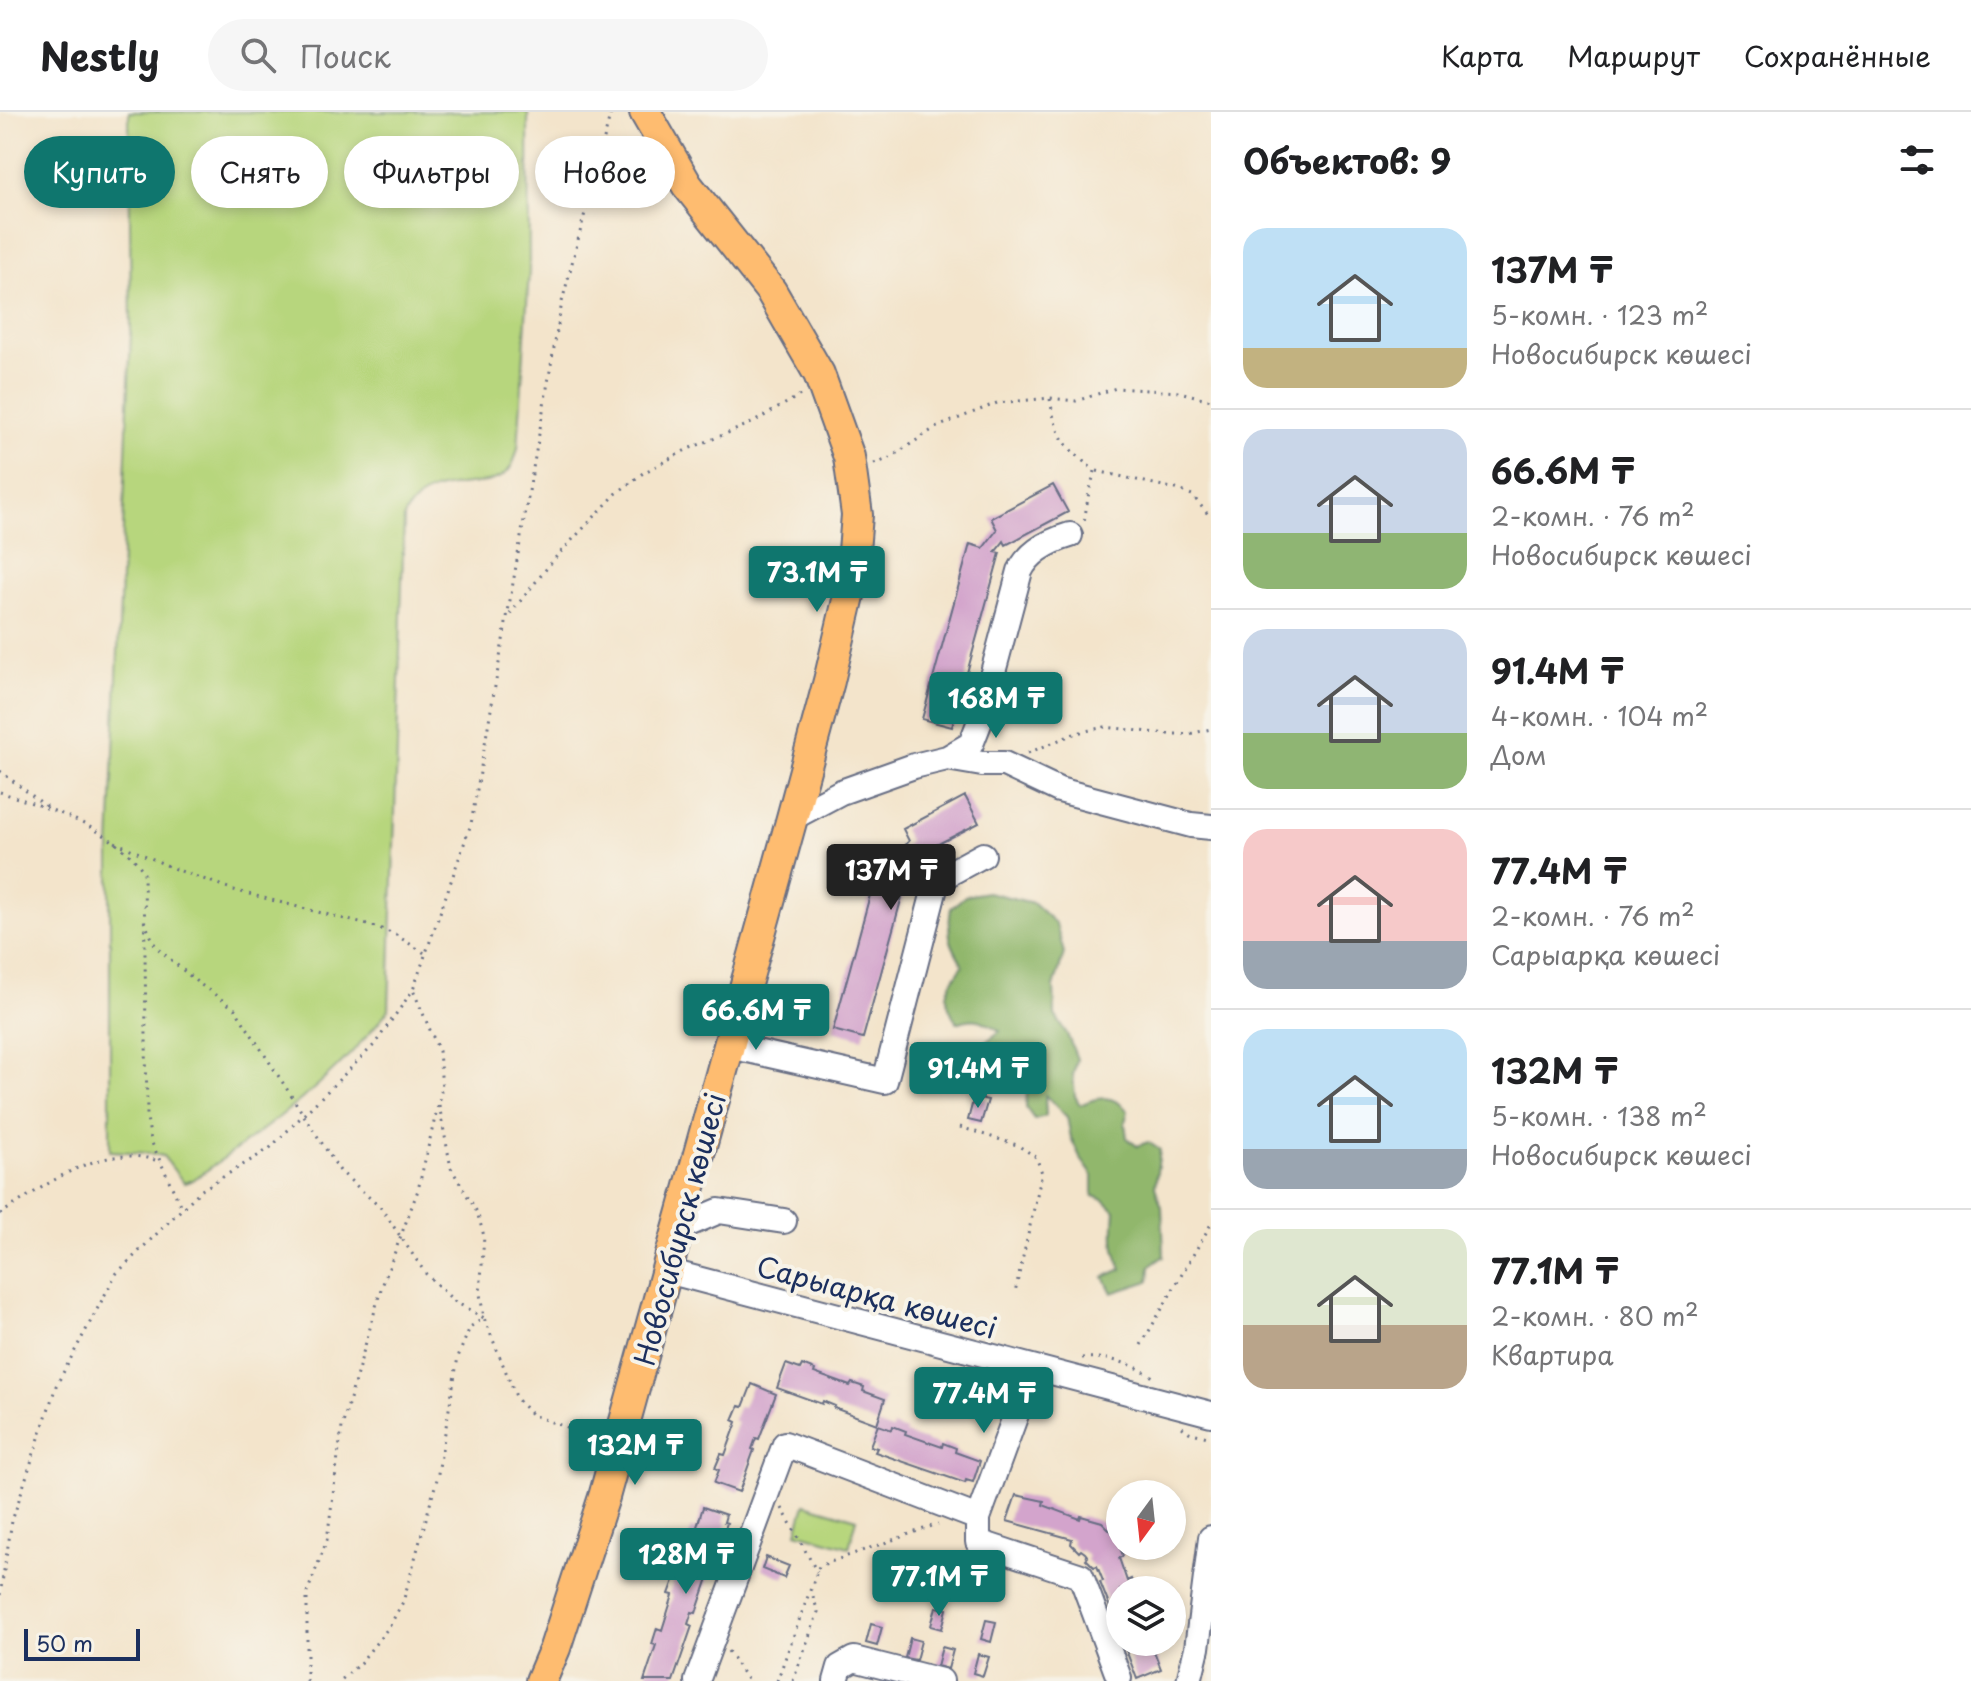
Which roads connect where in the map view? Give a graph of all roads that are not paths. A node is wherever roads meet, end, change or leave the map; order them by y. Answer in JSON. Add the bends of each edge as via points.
{"nodes":[{"id":1,"x":645,"y":112,"type":"edge"},
{"id":2,"x":1070,"y":535,"type":"road end"},
{"id":3,"x":947,"y":758,"type":"junction"},
{"id":4,"x":792,"y":818,"type":"junction"},
{"id":5,"x":1211,"y":827,"type":"edge"},
{"id":6,"x":983,"y":855,"type":"dead end"},
{"id":7,"x":730,"y":1046,"type":"junction"},
{"id":8,"x":784,"y":1221,"type":"dead end"},
{"id":9,"x":679,"y":1228,"type":"junction"},
{"id":10,"x":667,"y":1271,"type":"junction"},
{"id":11,"x":1033,"y":1368,"type":"junction"},
{"id":12,"x":1211,"y":1414,"type":"edge"},
{"id":13,"x":973,"y":1516,"type":"junction"},
{"id":14,"x":1211,"y":1538,"type":"edge"},
{"id":15,"x":1119,"y":1678,"type":"dead end"},
{"id":16,"x":541,"y":1681,"type":"edge"},
{"id":17,"x":697,"y":1681,"type":"edge"},
{"id":18,"x":836,"y":1681,"type":"edge"},
{"id":19,"x":941,"y":1681,"type":"edge"},
{"id":20,"x":1189,"y":1681,"type":"edge"}],
"edges":[{"from":1,"to":4,"type":"main road","name":"Новосибирск көшесі","via":[[687,185],[771,291],[819,374],[852,470],[857,515],[851,587]]},
{"from":2,"to":3,"type":"street","via":[[1025,560],[971,744]]},
{"from":3,"to":4,"type":"street","via":[[841,792]]},
{"from":3,"to":5,"type":"street","via":[[1004,764],[1059,790]]},
{"from":4,"to":7,"type":"main road","name":"Новосибирск көшесі"},
{"from":6,"to":7,"type":"street","via":[[937,880],[885,1081]]},
{"from":7,"to":9,"type":"main road","name":"Новосибирск көшесі"},
{"from":8,"to":9,"type":"street","via":[[719,1211]]},
{"from":9,"to":10,"type":"main road","name":"Новосибирск көшесі"},
{"from":10,"to":11,"type":"street","name":"Сарыарқа көшесі"},
{"from":10,"to":16,"type":"main road","name":"Новосибирск көшесі","via":[[619,1445]]},
{"from":11,"to":12,"type":"street","name":"Сарыарқа көшесі"},
{"from":11,"to":13,"type":"street"},
{"from":13,"to":15,"type":"street","via":[[978,1542],[1081,1576]]},
{"from":13,"to":17,"type":"street","via":[[785,1444]]},
{"from":14,"to":20,"type":"street"},
{"from":18,"to":19,"type":"street","via":[[840,1667],[854,1659]]}]}
